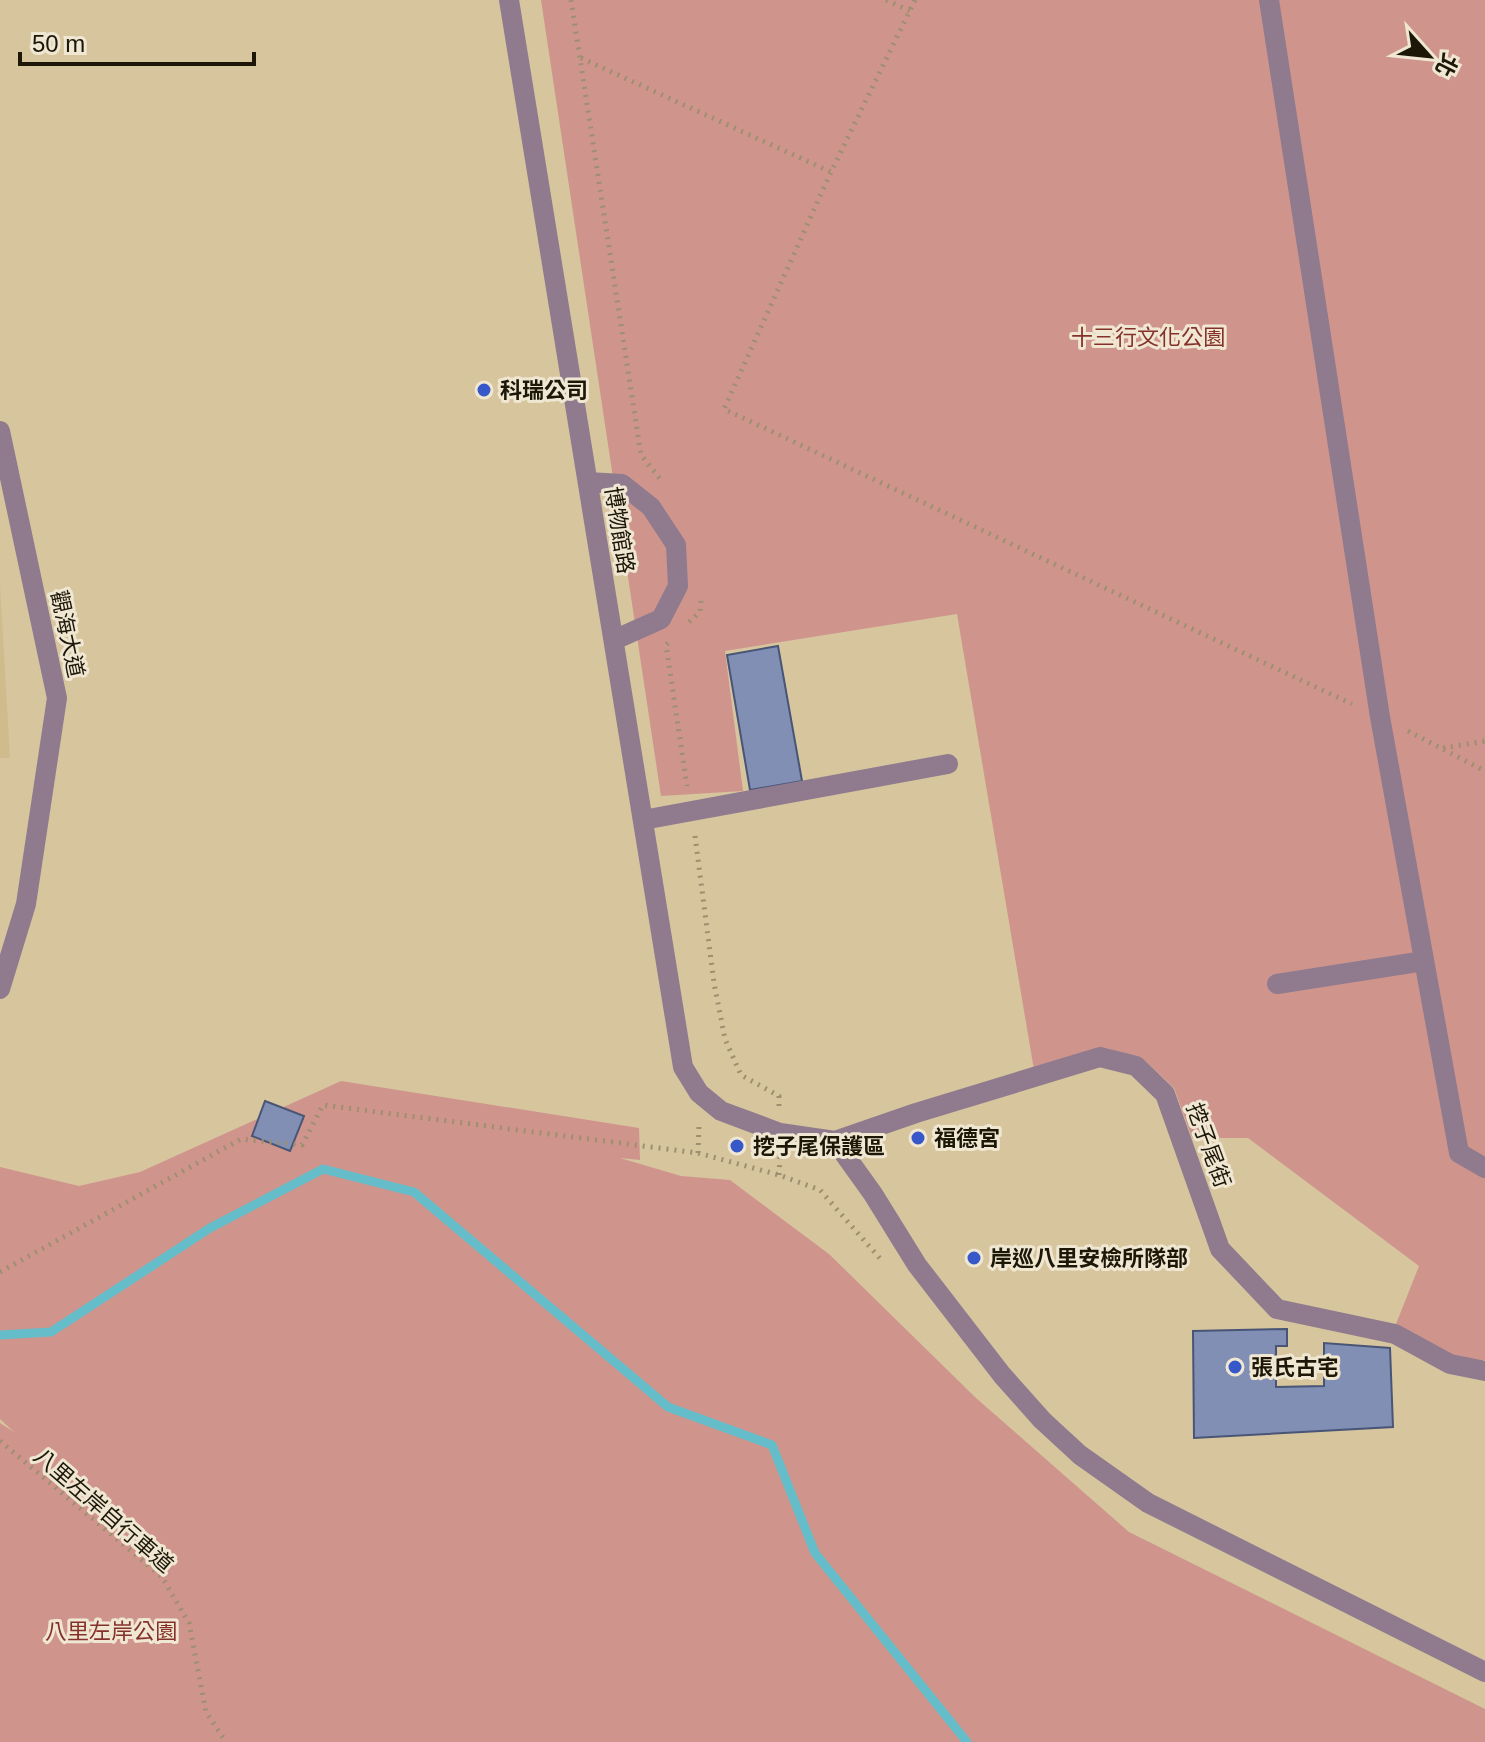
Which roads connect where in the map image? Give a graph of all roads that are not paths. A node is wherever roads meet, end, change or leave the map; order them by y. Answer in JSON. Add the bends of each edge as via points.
{"nodes":[{"id":1,"x":509,"y":0,"type":"edge"},
{"id":2,"x":1269,"y":0,"type":"edge"},
{"id":3,"x":0,"y":431,"type":"edge"},
{"id":4,"x":588,"y":482,"type":"junction"},
{"id":5,"x":614,"y":640,"type":"junction"},
{"id":6,"x":948,"y":764,"type":"dead end"},
{"id":7,"x":643,"y":820,"type":"junction"},
{"id":8,"x":1424,"y":961,"type":"junction"},
{"id":9,"x":1277,"y":984,"type":"dead end"},
{"id":10,"x":0,"y":989,"type":"edge"},
{"id":11,"x":683,"y":1067,"type":"joint"},
{"id":12,"x":835,"y":1141,"type":"junction"},
{"id":13,"x":1485,"y":1168,"type":"edge"},
{"id":14,"x":1485,"y":1371,"type":"edge"},
{"id":15,"x":1485,"y":1672,"type":"edge"}],
"edges":[{"from":1,"to":4,"type":"street","name":"博物館路"},
{"from":2,"to":8,"type":"street","via":[[1380,717]]},
{"from":3,"to":10,"type":"street","name":"觀海大道","via":[[57,698],[26,904]]},
{"from":4,"to":5,"type":"street","name":"博物館路"},
{"from":4,"to":5,"type":"street","via":[[622,484],[651,507],[676,545],[678,586],[661,619]]},
{"from":5,"to":7,"type":"street","name":"博物館路"},
{"from":6,"to":7,"type":"street"},
{"from":7,"to":11,"type":"street","name":"博物館路"},
{"from":8,"to":9,"type":"street"},
{"from":8,"to":13,"type":"street","via":[[1459,1153]]},
{"from":11,"to":12,"type":"street","name":"挖子尾街","via":[[699,1093],[721,1111],[780,1133]]},
{"from":12,"to":14,"type":"street","name":"挖子尾街","via":[[1100,1057],[1136,1066],[1165,1094],[1220,1249],[1277,1309],[1395,1334],[1450,1364]]},
{"from":12,"to":15,"type":"street","via":[[917,1265],[1002,1375],[1080,1455],[1148,1503]]}]}
